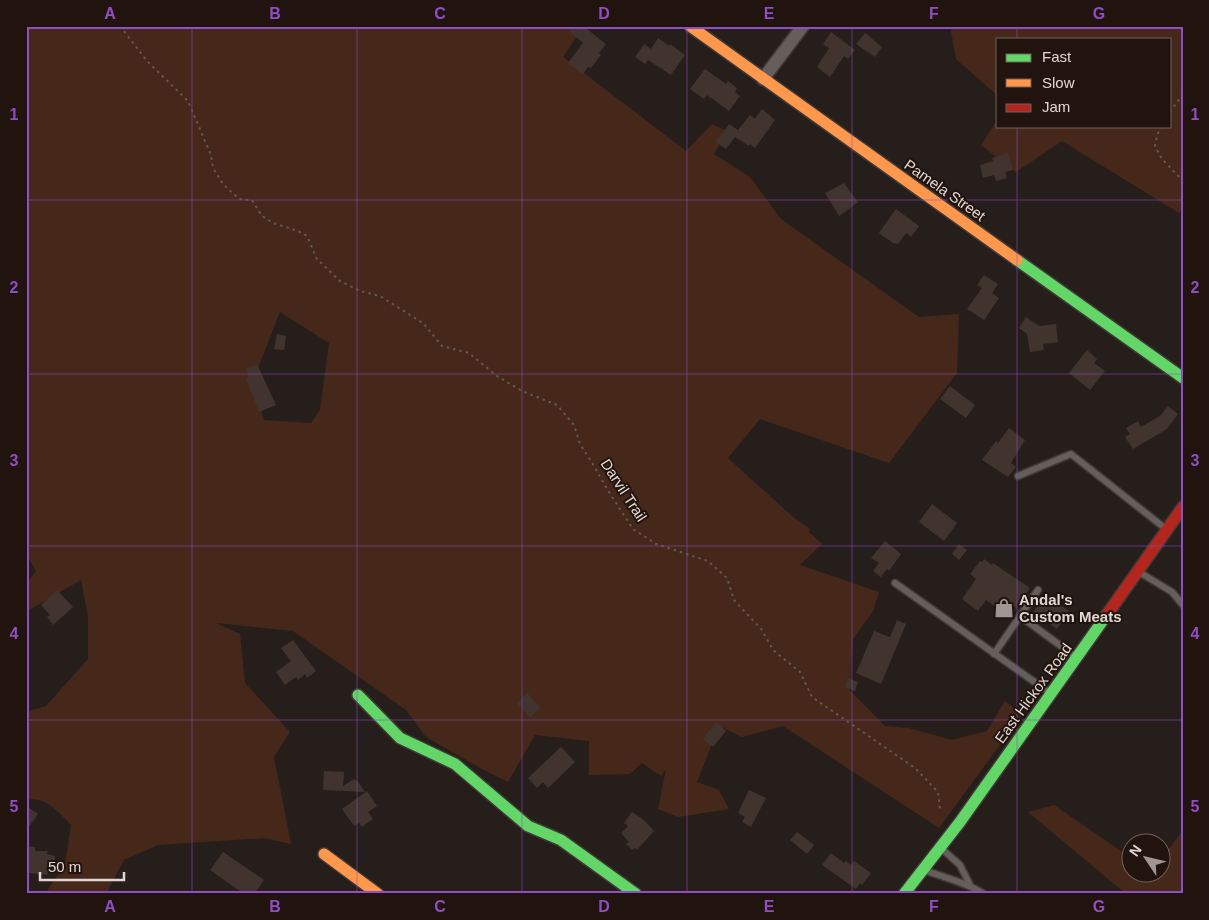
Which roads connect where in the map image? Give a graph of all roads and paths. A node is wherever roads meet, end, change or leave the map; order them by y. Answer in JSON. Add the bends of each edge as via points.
{"nodes":[{"id":1,"x":120,"y":26,"type":"edge"},
{"id":2,"x":690,"y":26,"type":"edge"},
{"id":3,"x":803,"y":26,"type":"edge"},
{"id":4,"x":763,"y":79,"type":"junction"},
{"id":5,"x":1183,"y":94,"type":"edge"},
{"id":6,"x":1172,"y":109,"type":"edge"},
{"id":7,"x":1161,"y":128,"type":"edge"},
{"id":8,"x":1183,"y":181,"type":"edge"},
{"id":9,"x":1183,"y":378,"type":"edge"},
{"id":10,"x":1018,"y":476,"type":"dead end"},
{"id":11,"x":1183,"y":507,"type":"edge"},
{"id":12,"x":1167,"y":530,"type":"junction"},
{"id":13,"x":1138,"y":571,"type":"junction"},
{"id":14,"x":895,"y":583,"type":"dead end"},
{"id":15,"x":1038,"y":590,"type":"dead end"},
{"id":16,"x":1183,"y":605,"type":"edge"},
{"id":17,"x":1020,"y":616,"type":"junction"},
{"id":18,"x":994,"y":654,"type":"junction"},
{"id":19,"x":1077,"y":658,"type":"junction"},
{"id":20,"x":1051,"y":694,"type":"junction"},
{"id":21,"x":358,"y":695,"type":"dead end"},
{"id":22,"x":940,"y":809,"type":"dead end"},
{"id":23,"x":940,"y":848,"type":"junction"},
{"id":24,"x":324,"y":854,"type":"dead end"},
{"id":25,"x":923,"y":870,"type":"junction"},
{"id":26,"x":970,"y":885,"type":"junction"},
{"id":27,"x":378,"y":894,"type":"edge"},
{"id":28,"x":636,"y":894,"type":"edge"},
{"id":29,"x":904,"y":894,"type":"edge"},
{"id":30,"x":984,"y":894,"type":"edge"}],
"edges":[{"from":1,"to":22,"type":"path","name":"Darvil Trail","via":[[147,61],[188,101],[223,184],[239,199],[252,200],[262,216],[273,223],[307,236],[317,259],[340,281],[380,296],[423,323],[442,346],[469,353],[522,391],[557,405],[574,425],[580,444],[633,529],[656,544],[708,561],[726,578],[734,600],[762,630],[773,650],[800,672],[812,697],[916,768],[938,792]]},
{"from":2,"to":4,"type":"street","name":"Pamela Street"},
{"from":3,"to":4,"type":"street"},
{"from":4,"to":9,"type":"street","name":"Pamela Street"},
{"from":5,"to":6,"type":"path"},
{"from":7,"to":8,"type":"path","via":[[1155,146],[1162,159]]},
{"from":10,"to":12,"type":"lane","via":[[1071,454]]},
{"from":11,"to":12,"type":"street","name":"East Hickox Road"},
{"from":12,"to":13,"type":"street","name":"East Hickox Road"},
{"from":13,"to":16,"type":"lane","via":[[1172,592]]},
{"from":13,"to":19,"type":"street","name":"East Hickox Road"},
{"from":14,"to":18,"type":"lane"},
{"from":15,"to":17,"type":"lane"},
{"from":17,"to":18,"type":"lane"},
{"from":17,"to":19,"type":"lane"},
{"from":18,"to":20,"type":"lane"},
{"from":19,"to":20,"type":"street","name":"East Hickox Road"},
{"from":20,"to":23,"type":"street","name":"East Hickox Road"},
{"from":21,"to":28,"type":"street","via":[[400,738],[455,764],[528,826],[562,840]]},
{"from":23,"to":25,"type":"street","name":"East Hickox Road"},
{"from":23,"to":26,"type":"lane","via":[[960,865]]},
{"from":24,"to":27,"type":"street"},
{"from":25,"to":26,"type":"lane"},
{"from":25,"to":29,"type":"street","name":"East Hickox Road"},
{"from":26,"to":30,"type":"lane"}]}
